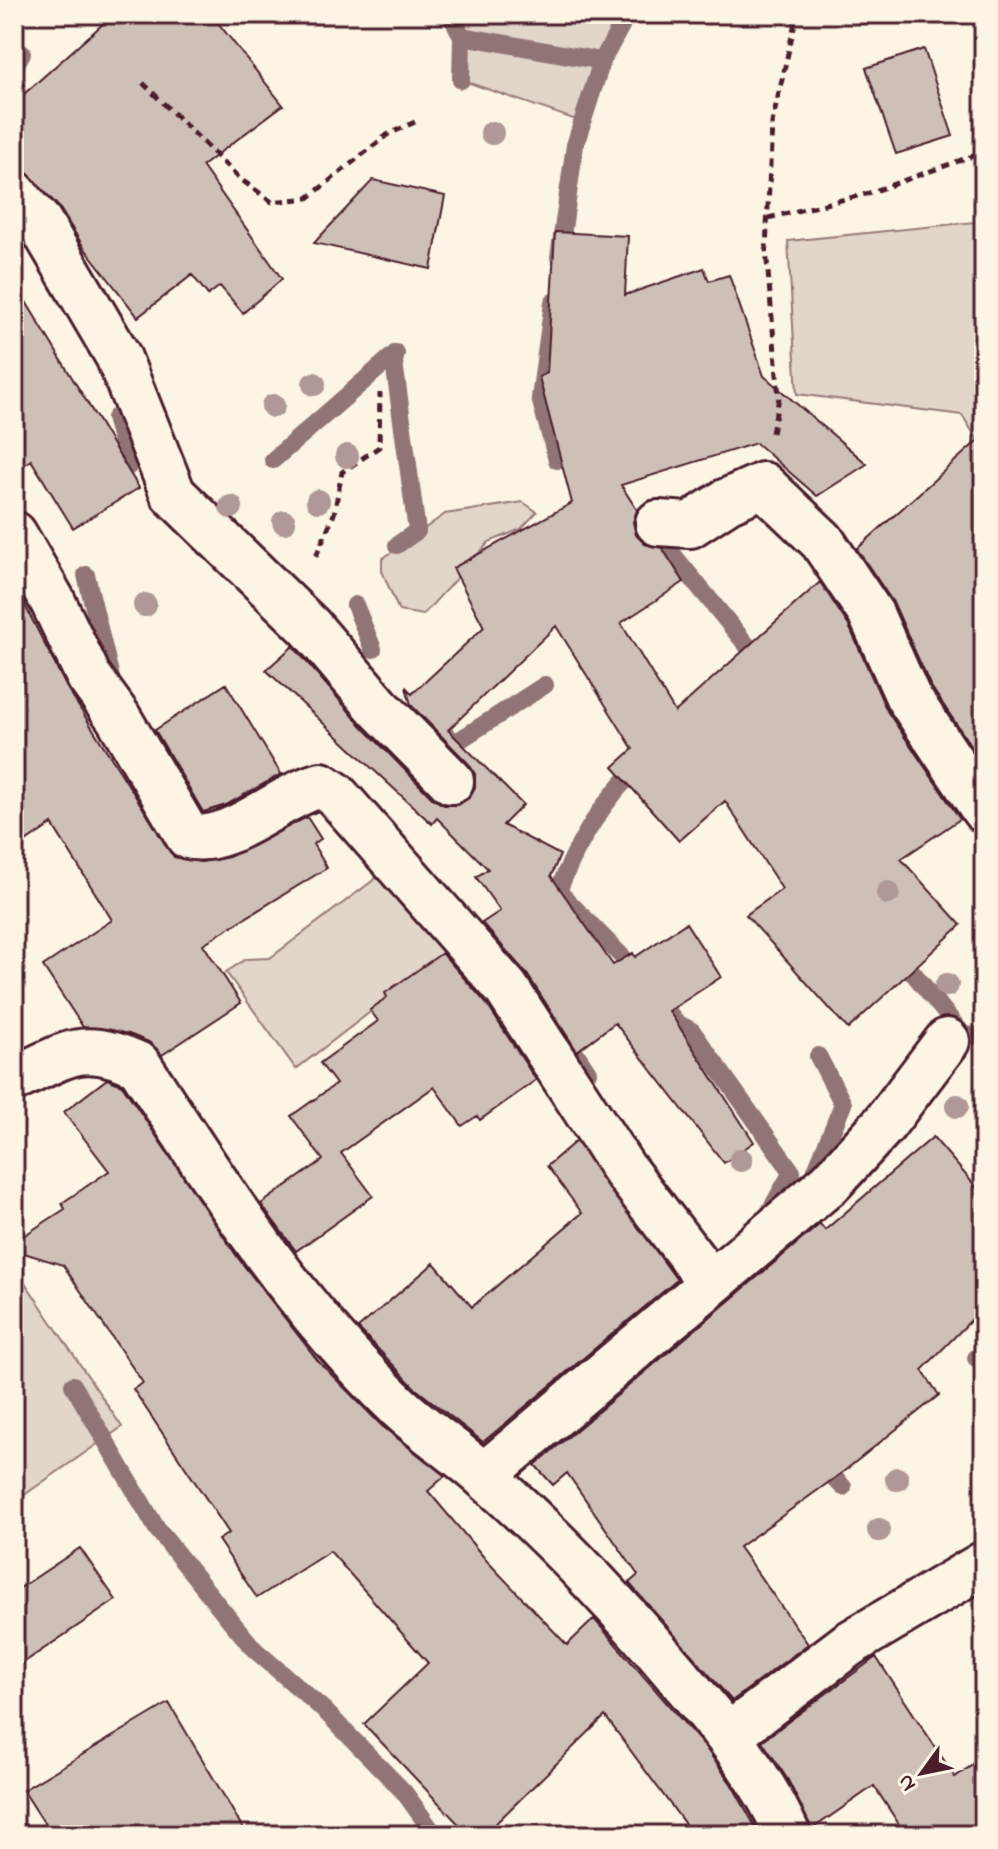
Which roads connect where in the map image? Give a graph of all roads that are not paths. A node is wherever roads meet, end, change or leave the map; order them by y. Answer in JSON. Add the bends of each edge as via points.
{"nodes":[{"id":1,"x":14,"y":193,"type":"edge"},
{"id":2,"x":658,"y":523,"type":"dead end"},
{"id":3,"x":14,"y":534,"type":"edge"},
{"id":4,"x":451,"y":781,"type":"dead end"},
{"id":5,"x":984,"y":810,"type":"edge"},
{"id":6,"x":947,"y":1041,"type":"dead end"},
{"id":7,"x":14,"y":1079,"type":"edge"},
{"id":8,"x":711,"y":1283,"type":"junction"},
{"id":9,"x":484,"y":1475,"type":"junction"},
{"id":10,"x":984,"y":1564,"type":"edge"},
{"id":11,"x":729,"y":1735,"type":"junction"},
{"id":12,"x":788,"y":1835,"type":"edge"}],
"edges":[{"from":1,"to":4,"type":"street","via":[[40,223],[118,356],[173,494],[310,627]]},
{"from":2,"to":5,"type":"street","via":[[690,525],[763,485],[822,541],[871,614],[908,697]]},
{"from":3,"to":8,"type":"street","via":[[89,677],[188,836],[203,840],[221,834],[301,790],[321,785],[335,794],[506,988],[623,1168]]},
{"from":6,"to":8,"type":"street","via":[[885,1123],[830,1183]]},
{"from":7,"to":9,"type":"street","via":[[80,1049],[113,1053],[139,1065],[258,1247],[326,1332],[400,1408]]},
{"from":8,"to":9,"type":"street"},
{"from":9,"to":11,"type":"street","via":[[618,1604]]},
{"from":10,"to":11,"type":"street","via":[[849,1644]]},
{"from":11,"to":12,"type":"street"}]}
